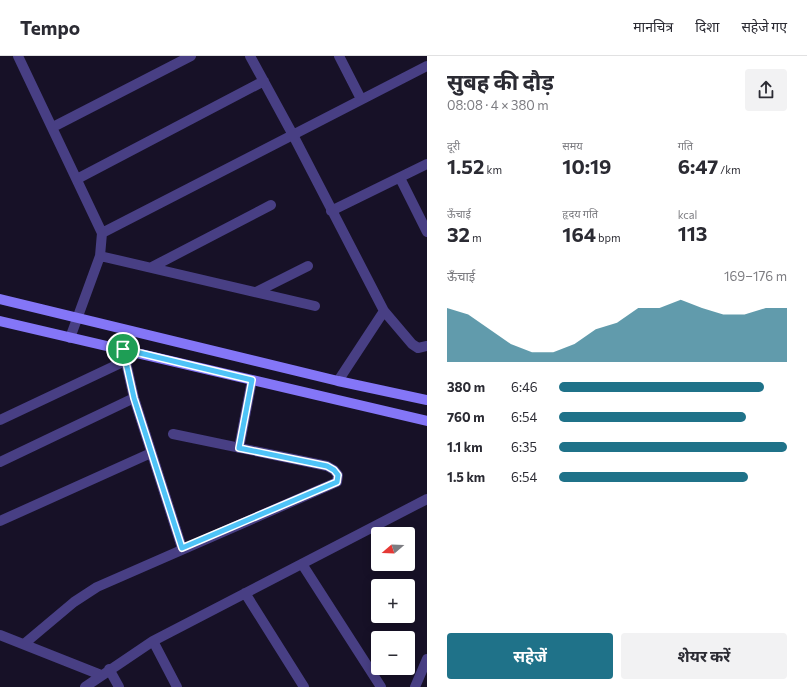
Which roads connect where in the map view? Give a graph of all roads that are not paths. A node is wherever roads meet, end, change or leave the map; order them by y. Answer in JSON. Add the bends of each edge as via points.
{"nodes":[{"id":1,"x":18,"y":56,"type":"edge"},
{"id":2,"x":191,"y":56,"type":"edge"},
{"id":3,"x":250,"y":56,"type":"edge"},
{"id":4,"x":339,"y":56,"type":"edge"},
{"id":5,"x":426,"y":56,"type":"edge"},
{"id":6,"x":427,"y":59,"type":"edge"},
{"id":7,"x":427,"y":66,"type":"edge"},
{"id":8,"x":264,"y":81,"type":"junction"},
{"id":9,"x":361,"y":100,"type":"junction"},
{"id":10,"x":52,"y":128,"type":"junction"},
{"id":11,"x":293,"y":135,"type":"junction"},
{"id":12,"x":427,"y":164,"type":"edge"},
{"id":13,"x":400,"y":178,"type":"junction"},
{"id":14,"x":77,"y":179,"type":"junction"},
{"id":15,"x":271,"y":205,"type":"dead end"},
{"id":16,"x":331,"y":211,"type":"junction"},
{"id":17,"x":102,"y":232,"type":"junction"},
{"id":18,"x":427,"y":232,"type":"edge"},
{"id":19,"x":100,"y":256,"type":"junction"},
{"id":20,"x":308,"y":266,"type":"dead end"},
{"id":21,"x":152,"y":268,"type":"junction"},
{"id":22,"x":256,"y":292,"type":"junction"},
{"id":23,"x":0,"y":299,"type":"edge"},
{"id":24,"x":315,"y":306,"type":"dead end"},
{"id":25,"x":384,"y":311,"type":"junction"},
{"id":26,"x":78,"y":317,"type":"junction"},
{"id":27,"x":0,"y":321,"type":"edge"},
{"id":28,"x":70,"y":338,"type":"junction"},
{"id":29,"x":427,"y":346,"type":"edge"},
{"id":30,"x":123,"y":349,"type":"junction"},
{"id":31,"x":125,"y":361,"type":"junction"},
{"id":32,"x":252,"y":380,"type":"junction"},
{"id":33,"x":338,"y":381,"type":"junction"},
{"id":34,"x":134,"y":398,"type":"junction"},
{"id":35,"x":427,"y":400,"type":"edge"},
{"id":36,"x":0,"y":420,"type":"edge"},
{"id":37,"x":427,"y":421,"type":"edge"},
{"id":38,"x":173,"y":434,"type":"dead end"},
{"id":39,"x":239,"y":448,"type":"junction"},
{"id":40,"x":151,"y":453,"type":"junction"},
{"id":41,"x":0,"y":462,"type":"edge"},
{"id":42,"x":427,"y":499,"type":"edge"},
{"id":43,"x":0,"y":522,"type":"edge"},
{"id":44,"x":182,"y":548,"type":"junction"},
{"id":45,"x":302,"y":564,"type":"junction"},
{"id":46,"x":245,"y":593,"type":"junction"},
{"id":47,"x":0,"y":635,"type":"edge"},
{"id":48,"x":153,"y":641,"type":"junction"},
{"id":49,"x":24,"y":644,"type":"junction"},
{"id":50,"x":427,"y":659,"type":"edge"},
{"id":51,"x":110,"y":669,"type":"junction"},
{"id":52,"x":101,"y":675,"type":"junction"},
{"id":53,"x":86,"y":687,"type":"edge"},
{"id":54,"x":119,"y":687,"type":"edge"},
{"id":55,"x":177,"y":687,"type":"edge"},
{"id":56,"x":304,"y":687,"type":"edge"},
{"id":57,"x":381,"y":687,"type":"edge"},
{"id":58,"x":415,"y":687,"type":"edge"}],
"edges":[{"from":1,"to":10,"type":"street"},
{"from":2,"to":10,"type":"street"},
{"from":3,"to":8,"type":"street"},
{"from":4,"to":9,"type":"street"},
{"from":5,"to":6,"type":"street"},
{"from":7,"to":9,"type":"street"},
{"from":8,"to":11,"type":"street"},
{"from":8,"to":14,"type":"street"},
{"from":9,"to":11,"type":"street"},
{"from":10,"to":14,"type":"street"},
{"from":11,"to":16,"type":"street"},
{"from":11,"to":17,"type":"street"},
{"from":12,"to":13,"type":"street"},
{"from":13,"to":16,"type":"street"},
{"from":13,"to":18,"type":"street"},
{"from":14,"to":17,"type":"street"},
{"from":15,"to":21,"type":"street"},
{"from":16,"to":25,"type":"street"},
{"from":17,"to":19,"type":"street"},
{"from":19,"to":21,"type":"street"},
{"from":19,"to":26,"type":"street"},
{"from":20,"to":22,"type":"street"},
{"from":21,"to":22,"type":"street"},
{"from":22,"to":24,"type":"street"},
{"from":23,"to":26,"type":"main road"},
{"from":25,"to":29,"type":"street","via":[[412,344],[418,348]]},
{"from":25,"to":33,"type":"street"},
{"from":26,"to":28,"type":"street"},
{"from":26,"to":33,"type":"main road"},
{"from":27,"to":28,"type":"main road"},
{"from":28,"to":30,"type":"main road"},
{"from":30,"to":31,"type":"street"},
{"from":30,"to":32,"type":"main road"},
{"from":31,"to":34,"type":"street"},
{"from":31,"to":36,"type":"street"},
{"from":32,"to":37,"type":"main road"},
{"from":32,"to":39,"type":"street"},
{"from":33,"to":35,"type":"main road"},
{"from":34,"to":40,"type":"street"},
{"from":34,"to":41,"type":"street"},
{"from":38,"to":39,"type":"street"},
{"from":39,"to":44,"type":"street","via":[[327,466],[338,475],[337,482]]},
{"from":40,"to":43,"type":"street"},
{"from":40,"to":44,"type":"street"},
{"from":42,"to":45,"type":"street"},
{"from":44,"to":49,"type":"street","via":[[85,594]]},
{"from":45,"to":46,"type":"street"},
{"from":45,"to":57,"type":"street"},
{"from":46,"to":48,"type":"street"},
{"from":46,"to":56,"type":"street"},
{"from":47,"to":49,"type":"street"},
{"from":48,"to":51,"type":"street"},
{"from":48,"to":55,"type":"street"},
{"from":49,"to":52,"type":"street"},
{"from":50,"to":58,"type":"street"},
{"from":51,"to":52,"type":"street"},
{"from":51,"to":54,"type":"street"},
{"from":52,"to":53,"type":"street"}]}
